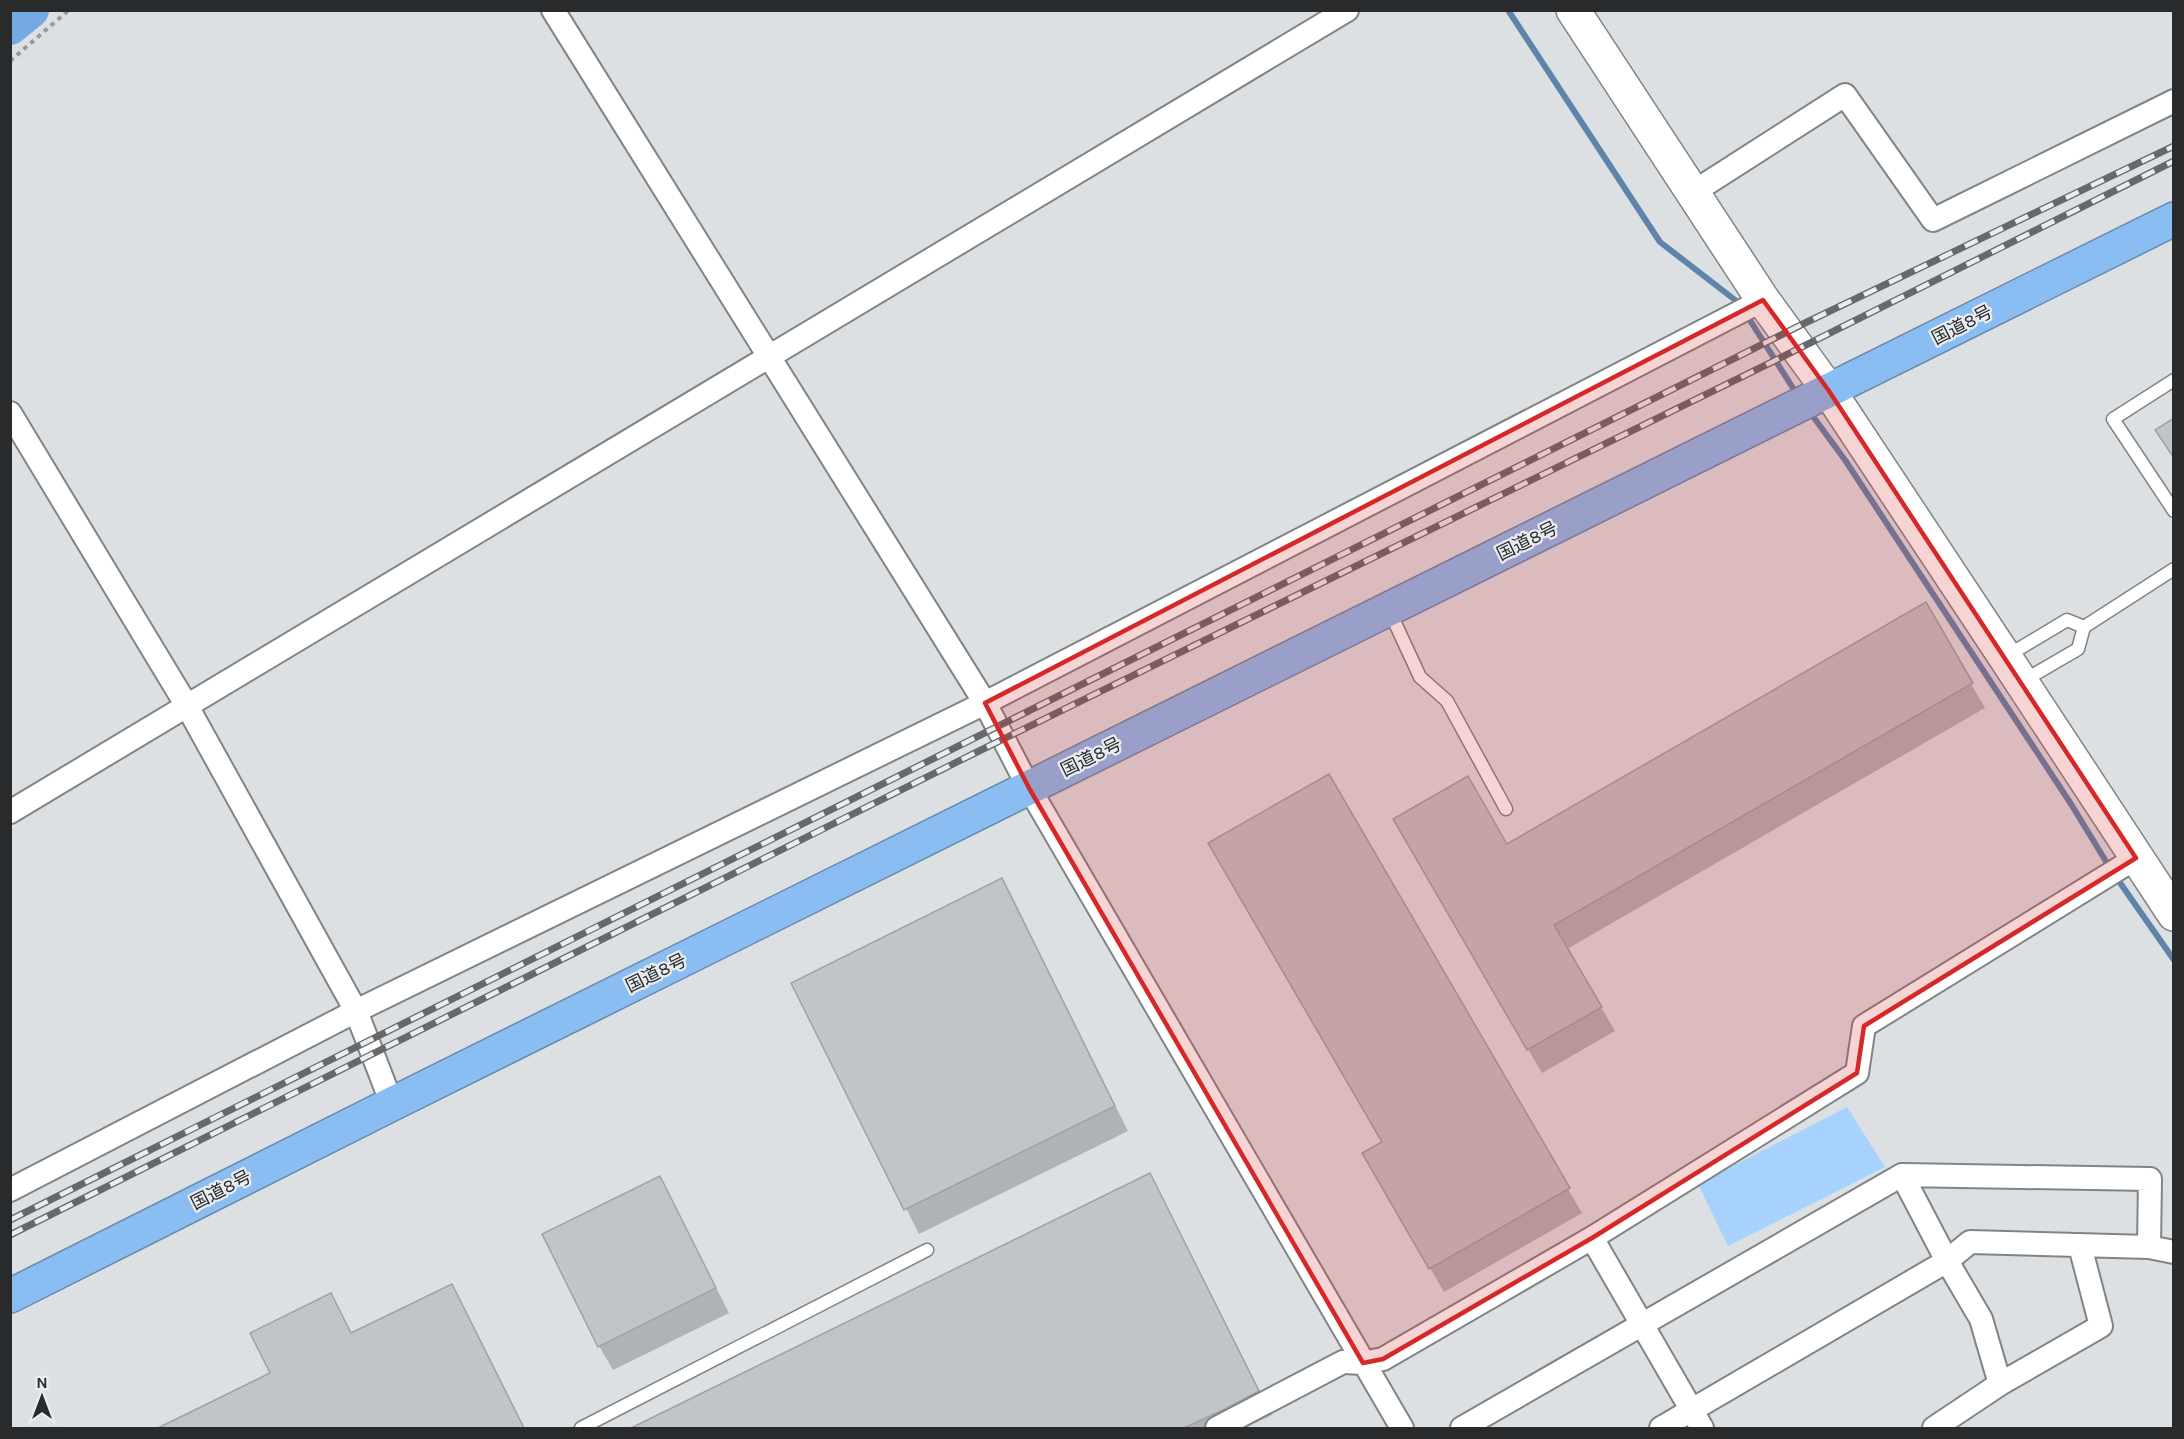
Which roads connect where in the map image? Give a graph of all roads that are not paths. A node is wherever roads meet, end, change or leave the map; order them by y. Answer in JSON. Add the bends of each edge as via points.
{"nodes":[{"id":1,"x":552,"y":10,"type":"edge"},
{"id":2,"x":1347,"y":10,"type":"edge"},
{"id":3,"x":1573,"y":10,"type":"edge"},
{"id":4,"x":1312,"y":19,"type":"edge"},
{"id":5,"x":2174,"y":101,"type":"edge"},
{"id":6,"x":1692,"y":193,"type":"junction"},
{"id":7,"x":2174,"y":219,"type":"edge"},
{"id":8,"x":1763,"y":300,"type":"junction"},
{"id":9,"x":769,"y":357,"type":"junction"},
{"id":10,"x":2174,"y":380,"type":"edge"},
{"id":11,"x":1828,"y":391,"type":"junction"},
{"id":12,"x":10,"y":413,"type":"edge"},
{"id":13,"x":2174,"y":511,"type":"edge"},
{"id":14,"x":2174,"y":569,"type":"edge"},
{"id":15,"x":1389,"y":609,"type":"junction"},
{"id":16,"x":2084,"y":627,"type":"junction"},
{"id":17,"x":2014,"y":669,"type":"junction"},
{"id":18,"x":985,"y":703,"type":"junction"},
{"id":19,"x":187,"y":706,"type":"junction"},
{"id":20,"x":1029,"y":788,"type":"junction"},
{"id":21,"x":1506,"y":809,"type":"dead end"},
{"id":22,"x":10,"y":812,"type":"edge"},
{"id":23,"x":2136,"y":858,"type":"junction"},
{"id":24,"x":2174,"y":914,"type":"edge"},
{"id":25,"x":356,"y":1011,"type":"junction"},
{"id":26,"x":392,"y":1104,"type":"junction"},
{"id":27,"x":1902,"y":1175,"type":"junction"},
{"id":28,"x":12,"y":1186,"type":"edge"},
{"id":29,"x":1592,"y":1238,"type":"junction"},
{"id":30,"x":2080,"y":1246,"type":"junction"},
{"id":31,"x":2149,"y":1247,"type":"junction"},
{"id":32,"x":927,"y":1250,"type":"dead end"},
{"id":33,"x":2174,"y":1251,"type":"edge"},
{"id":34,"x":1947,"y":1261,"type":"junction"},
{"id":35,"x":10,"y":1296,"type":"edge"},
{"id":36,"x":1642,"y":1324,"type":"junction"},
{"id":37,"x":1363,"y":1363,"type":"junction"},
{"id":38,"x":2000,"y":1384,"type":"junction"},
{"id":39,"x":1696,"y":1420,"type":"edge"},
{"id":40,"x":1244,"y":1422,"type":"edge"},
{"id":41,"x":1948,"y":1425,"type":"edge"},
{"id":42,"x":581,"y":1428,"type":"edge"},
{"id":43,"x":1217,"y":1428,"type":"edge"},
{"id":44,"x":1402,"y":1428,"type":"edge"},
{"id":45,"x":1461,"y":1428,"type":"edge"},
{"id":46,"x":1661,"y":1428,"type":"edge"}],
"edges":[{"from":1,"to":9,"type":"street"},
{"from":2,"to":4,"type":"street"},
{"from":3,"to":6,"type":"street"},
{"from":4,"to":9,"type":"street"},
{"from":5,"to":6,"type":"street","via":[[1933,220],[1845,95]]},
{"from":6,"to":8,"type":"street"},
{"from":7,"to":11,"type":"highway","name":"国道8号"},
{"from":8,"to":11,"type":"street"},
{"from":8,"to":18,"type":"street"},
{"from":9,"to":18,"type":"street"},
{"from":9,"to":19,"type":"street"},
{"from":10,"to":13,"type":"lane","via":[[2113,419]]},
{"from":11,"to":15,"type":"highway","name":"国道8号"},
{"from":11,"to":17,"type":"street"},
{"from":12,"to":19,"type":"street"},
{"from":14,"to":16,"type":"lane"},
{"from":15,"to":20,"type":"highway","name":"国道8号"},
{"from":15,"to":21,"type":"lane","via":[[1420,677],[1447,701]]},
{"from":16,"to":17,"type":"lane","via":[[2078,649]]},
{"from":16,"to":17,"type":"lane","via":[[2067,620]]},
{"from":17,"to":23,"type":"street"},
{"from":18,"to":20,"type":"street"},
{"from":18,"to":25,"type":"street"},
{"from":19,"to":22,"type":"street"},
{"from":19,"to":25,"type":"street"},
{"from":20,"to":26,"type":"highway","name":"国道8号"},
{"from":20,"to":37,"type":"street"},
{"from":23,"to":24,"type":"street"},
{"from":23,"to":29,"type":"street","via":[[1864,1026],[1857,1073]]},
{"from":25,"to":26,"type":"street"},
{"from":25,"to":28,"type":"street"},
{"from":26,"to":35,"type":"highway","name":"国道8号"},
{"from":27,"to":31,"type":"street","via":[[2150,1179]]},
{"from":27,"to":34,"type":"street"},
{"from":27,"to":36,"type":"street"},
{"from":29,"to":36,"type":"street"},
{"from":29,"to":37,"type":"street","via":[[1383,1359]]},
{"from":30,"to":31,"type":"street"},
{"from":30,"to":34,"type":"street","via":[[1970,1242]]},
{"from":30,"to":38,"type":"street","via":[[2101,1326]]},
{"from":31,"to":33,"type":"street"},
{"from":32,"to":42,"type":"lane"},
{"from":34,"to":38,"type":"street","via":[[1981,1319]]},
{"from":34,"to":39,"type":"street"},
{"from":36,"to":39,"type":"street"},
{"from":36,"to":45,"type":"street"},
{"from":37,"to":40,"type":"street","via":[[1343,1362]]},
{"from":37,"to":44,"type":"street"},
{"from":38,"to":41,"type":"street"},
{"from":39,"to":46,"type":"street"},
{"from":40,"to":43,"type":"street"}]}
